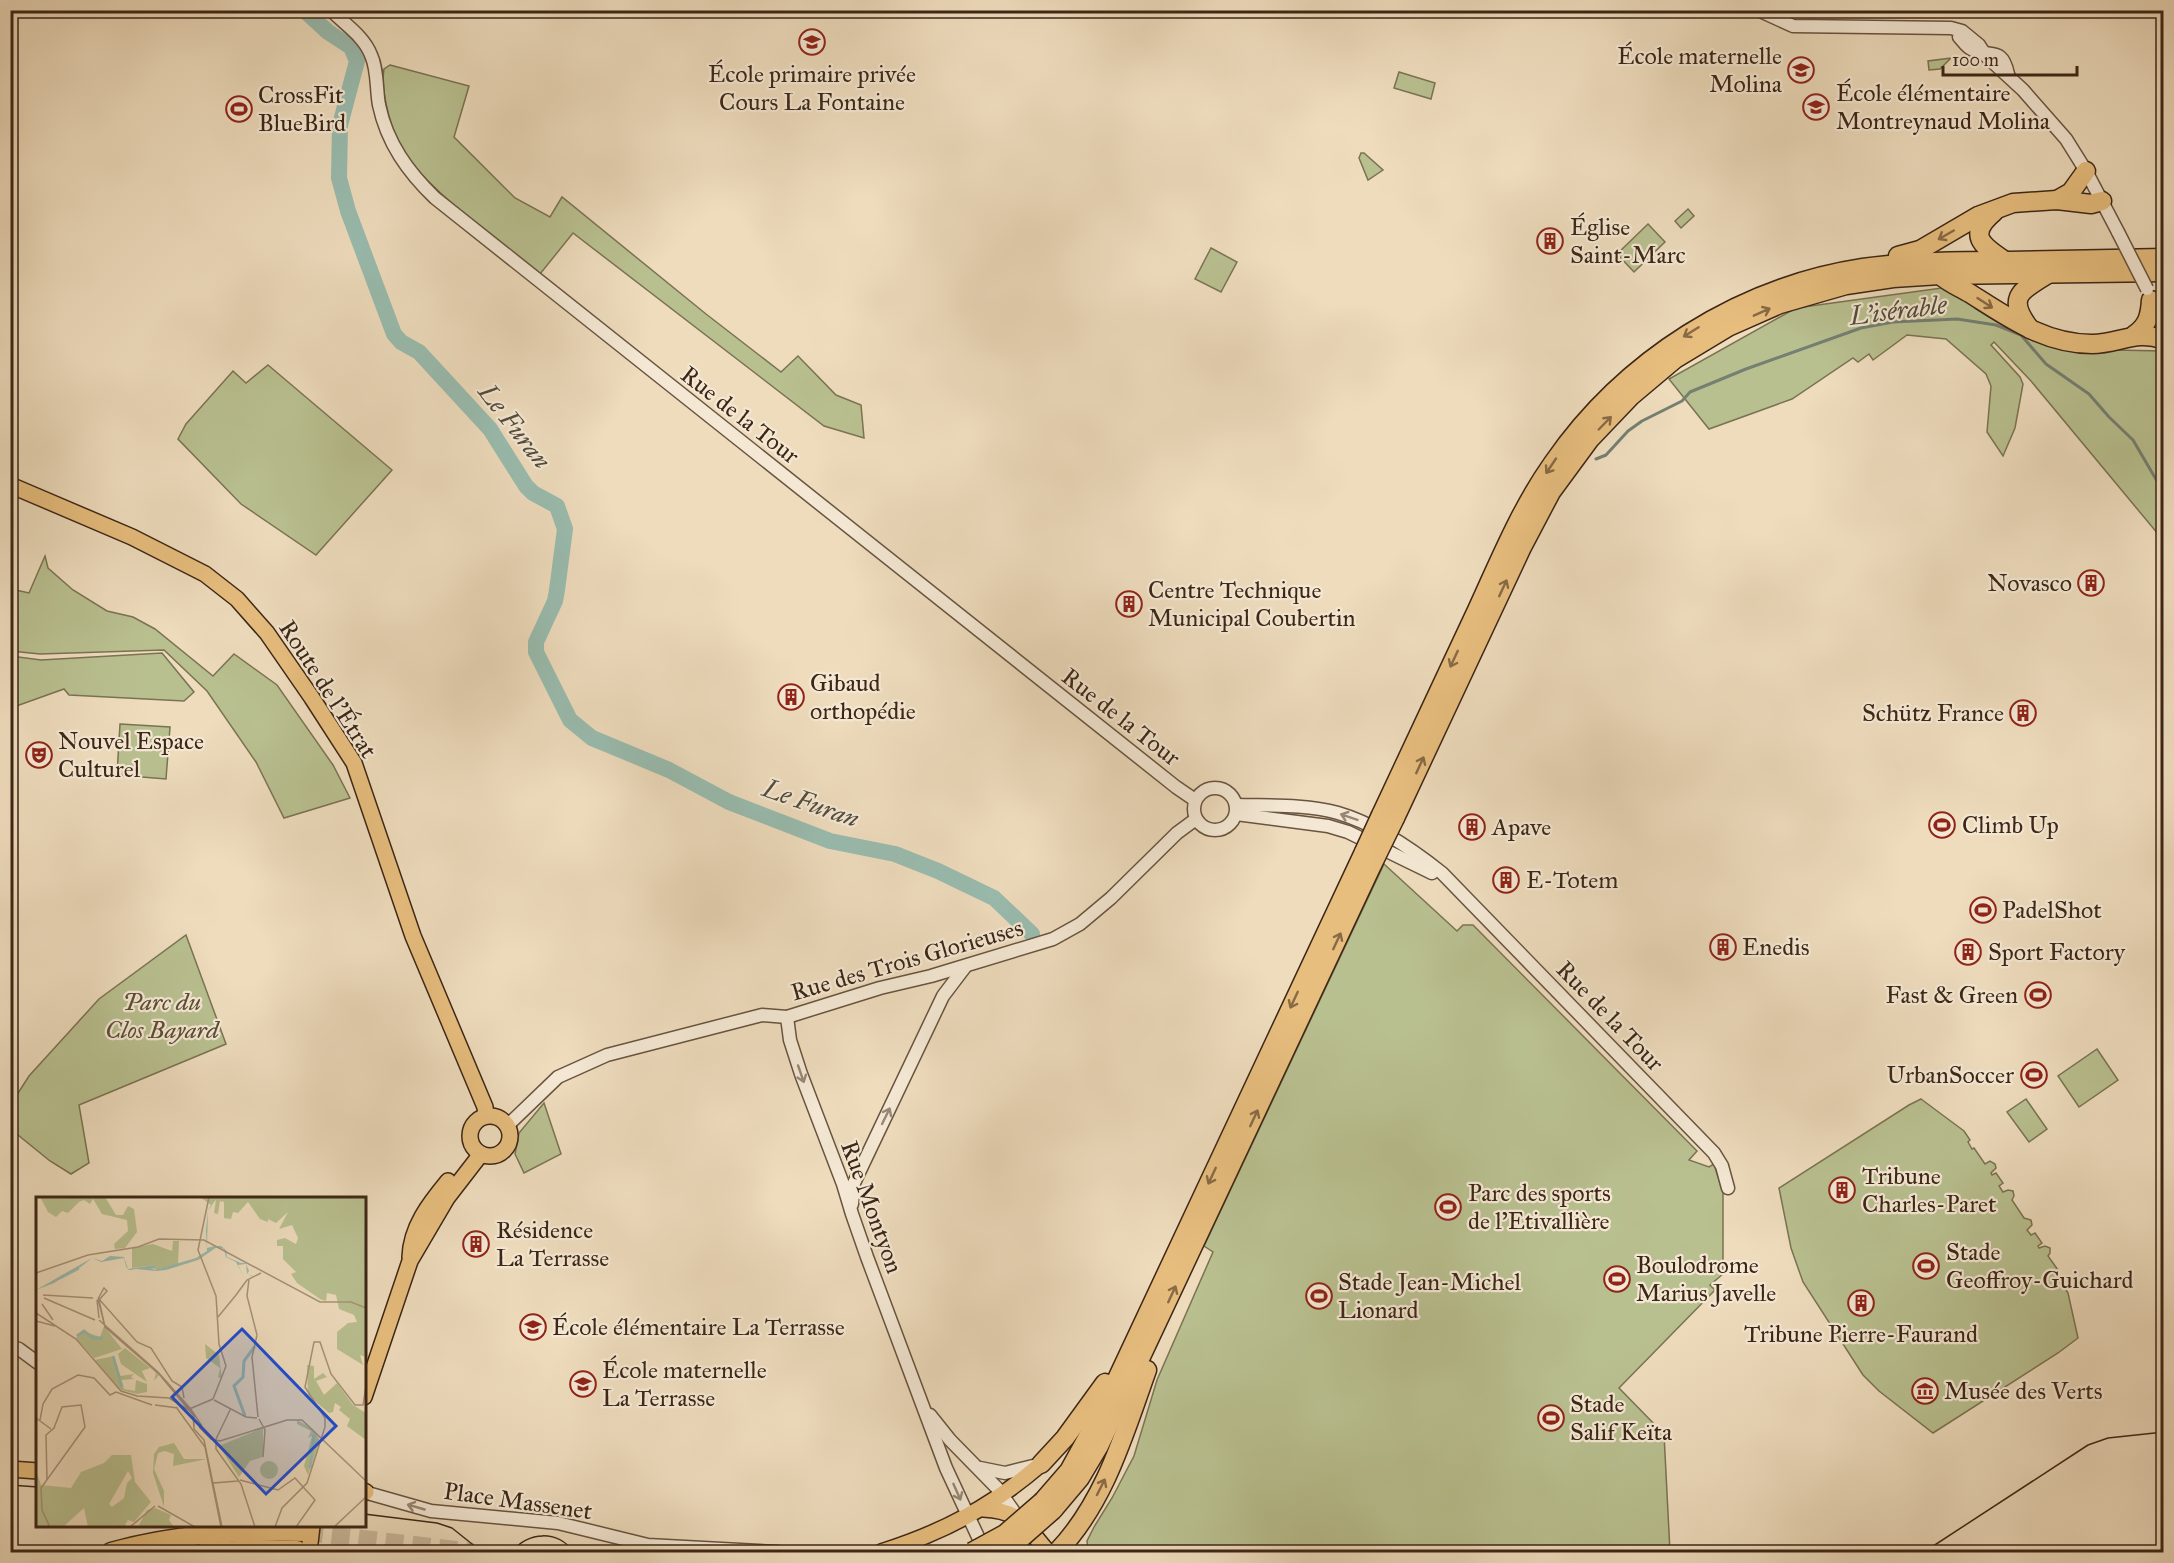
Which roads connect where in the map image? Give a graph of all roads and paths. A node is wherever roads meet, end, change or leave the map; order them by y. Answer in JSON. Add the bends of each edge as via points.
{"nodes":[{"id":1,"x":331,"y":10,"type":"edge"},
{"id":2,"x":1758,"y":10,"type":"edge"},
{"id":3,"x":2086,"y":171,"type":"junction"},
{"id":4,"x":2056,"y":200,"type":"junction"},
{"id":5,"x":2102,"y":201,"type":"junction"},
{"id":6,"x":1998,"y":208,"type":"junction"},
{"id":7,"x":2163,"y":258,"type":"edge"},
{"id":8,"x":2005,"y":261,"type":"junction"},
{"id":9,"x":1888,"y":265,"type":"junction"},
{"id":10,"x":2163,"y":272,"type":"edge"},
{"id":11,"x":2050,"y":273,"type":"junction"},
{"id":12,"x":1940,"y":275,"type":"junction"},
{"id":13,"x":2149,"y":295,"type":"junction"},
{"id":14,"x":2163,"y":322,"type":"edge"},
{"id":15,"x":2031,"y":330,"type":"junction"},
{"id":16,"x":2134,"y":335,"type":"junction"},
{"id":17,"x":2163,"y":340,"type":"edge"},
{"id":18,"x":10,"y":485,"type":"edge"},
{"id":19,"x":1196,"y":800,"type":"junction"},
{"id":20,"x":1236,"y":809,"type":"junction"},
{"id":21,"x":1388,"y":816,"type":"junction"},
{"id":22,"x":1196,"y":819,"type":"junction"},
{"id":23,"x":1369,"y":857,"type":"junction"},
{"id":24,"x":966,"y":966,"type":"junction"},
{"id":25,"x":931,"y":976,"type":"junction"},
{"id":26,"x":943,"y":996,"type":"junction"},
{"id":27,"x":787,"y":1017,"type":"junction"},
{"id":28,"x":486,"y":1116,"type":"junction"},
{"id":29,"x":507,"y":1126,"type":"junction"},
{"id":30,"x":478,"y":1152,"type":"junction"},
{"id":31,"x":835,"y":1165,"type":"junction"},
{"id":32,"x":861,"y":1168,"type":"junction"},
{"id":33,"x":1728,"y":1188,"type":"dead end"},
{"id":34,"x":852,"y":1214,"type":"junction"},
{"id":35,"x":1160,"y":1320,"type":"junction"},
{"id":36,"x":10,"y":1346,"type":"edge"},
{"id":37,"x":36,"y":1362,"type":"edge"},
{"id":38,"x":1123,"y":1365,"type":"junction"},
{"id":39,"x":366,"y":1393,"type":"edge"},
{"id":40,"x":925,"y":1410,"type":"junction"},
{"id":41,"x":1041,"y":1464,"type":"junction"},
{"id":42,"x":980,"y":1468,"type":"junction"},
{"id":43,"x":10,"y":1469,"type":"edge"},
{"id":44,"x":36,"y":1471,"type":"edge"},
{"id":45,"x":366,"y":1492,"type":"edge"},
{"id":46,"x":1003,"y":1496,"type":"junction"},
{"id":47,"x":1048,"y":1506,"type":"junction"},
{"id":48,"x":982,"y":1509,"type":"junction"},
{"id":49,"x":1017,"y":1516,"type":"junction"},
{"id":50,"x":968,"y":1517,"type":"junction"},
{"id":51,"x":1084,"y":1520,"type":"junction"},
{"id":52,"x":313,"y":1528,"type":"edge"},
{"id":53,"x":1034,"y":1536,"type":"junction"},
{"id":54,"x":976,"y":1546,"type":"edge"},
{"id":55,"x":303,"y":1551,"type":"edge"},
{"id":56,"x":111,"y":1552,"type":"edge"},
{"id":57,"x":205,"y":1552,"type":"edge"},
{"id":58,"x":320,"y":1552,"type":"edge"},
{"id":59,"x":778,"y":1552,"type":"edge"},
{"id":60,"x":881,"y":1552,"type":"edge"},
{"id":61,"x":986,"y":1552,"type":"edge"},
{"id":62,"x":1001,"y":1552,"type":"edge"},
{"id":63,"x":1033,"y":1552,"type":"edge"},
{"id":64,"x":1048,"y":1552,"type":"edge"},
{"id":65,"x":1057,"y":1552,"type":"edge"},
{"id":66,"x":1078,"y":1552,"type":"edge"}],
"edges":[{"from":1,"to":19,"type":"street","name":"Rue de la Tour","via":[[371,55],[379,105],[396,152],[435,198]]},
{"from":2,"to":3,"type":"street","via":[[1793,26],[1951,28],[1971,50],[1983,52],[2008,74],[2066,139]]},
{"from":3,"to":4,"type":"highway","via":[[2071,192]]},
{"from":3,"to":5,"type":"street"},
{"from":4,"to":5,"type":"highway","via":[[2091,204]]},
{"from":4,"to":6,"type":"highway"},
{"from":5,"to":13,"type":"street","bridge":true},
{"from":6,"to":8,"type":"highway","via":[[1984,220],[1979,233],[1985,247]]},
{"from":6,"to":9,"type":"highway","one_way":true,"via":[[1920,250],[1895,257]]},
{"from":7,"to":8,"type":"highway"},
{"from":8,"to":9,"type":"highway"},
{"from":9,"to":21,"type":"highway","one_way":true,"via":[[1801,282],[1724,314],[1659,354],[1598,409],[1555,460],[1525,509]]},
{"from":10,"to":11,"type":"highway"},
{"from":11,"to":12,"type":"highway"},
{"from":11,"to":15,"type":"highway","via":[[2019,294],[2017,305]]},
{"from":12,"to":15,"type":"highway","one_way":true},
{"from":21,"to":12,"type":"highway","one_way":true,"via":[[1551,492],[1590,439],[1631,396],[1675,359],[1728,327],[1780,304],[1846,285]]},
{"from":13,"to":14,"type":"street"},
{"from":13,"to":16,"type":"highway","via":[[2150,316]]},
{"from":15,"to":16,"type":"highway","via":[[2080,343],[2106,343]]},
{"from":16,"to":17,"type":"highway"},
{"from":18,"to":28,"type":"main road","name":"Route de l'Étrat","via":[[132,537],[205,574],[237,599],[267,633],[354,763],[413,936]]},
{"from":19,"to":20,"type":"street","via":[[1204,791],[1216,788],[1228,792]]},
{"from":19,"to":22,"type":"street"},
{"from":20,"to":22,"type":"street","via":[[1232,822],[1221,830],[1209,830]]},
{"from":20,"to":33,"type":"street","name":"Rue de la Tour","via":[[1328,825],[1449,882],[1714,1153]]},
{"from":21,"to":23,"type":"highway","bridge":true},
{"from":22,"to":24,"type":"street","name":"Rue des Trois Glorieuses","via":[[1080,924],[1053,939]]},
{"from":35,"to":23,"type":"highway","one_way":true},
{"from":23,"to":38,"type":"highway","one_way":true},
{"from":24,"to":25,"type":"street","name":"Rue des Trois Glorieuses"},
{"from":24,"to":26,"type":"street"},
{"from":25,"to":26,"type":"street"},
{"from":25,"to":27,"type":"street","name":"Rue des Trois Glorieuses"},
{"from":32,"to":26,"type":"street","one_way":true},
{"from":27,"to":29,"type":"street","name":"Rue des Trois Glorieuses","via":[[762,1015],[607,1055],[558,1077]]},
{"from":27,"to":31,"type":"street","name":"Rue Montyon","one_way":true,"via":[[790,1040]]},
{"from":28,"to":29,"type":"main road"},
{"from":28,"to":30,"type":"main road","via":[[471,1130],[470,1140]]},
{"from":29,"to":30,"type":"main road","via":[[509,1141],[503,1151],[492,1156]]},
{"from":30,"to":39,"type":"main road","via":[[420,1218],[410,1247],[410,1261]]},
{"from":31,"to":32,"type":"street","via":[[848,1172]]},
{"from":31,"to":34,"type":"street","name":"Rue Montyon"},
{"from":32,"to":34,"type":"street","via":[[854,1183]]},
{"from":34,"to":40,"type":"street","name":"Rue Montyon"},
{"from":35,"to":47,"type":"highway","via":[[1080,1478]]},
{"from":51,"to":35,"type":"highway","one_way":true,"via":[[1116,1456],[1159,1338]]},
{"from":36,"to":37,"type":"street"},
{"from":38,"to":41,"type":"highway"},
{"from":38,"to":47,"type":"highway"},
{"from":40,"to":42,"type":"street","name":"Rue Montyon"},
{"from":40,"to":50,"type":"street","name":"Rue Montyon","one_way":true},
{"from":41,"to":42,"type":"street","via":[[1005,1473]]},
{"from":41,"to":46,"type":"main road"},
{"from":42,"to":46,"type":"street","name":"Rue Montyon"},
{"from":43,"to":44,"type":"main road"},
{"from":59,"to":45,"type":"street","name":"Place Massenet","one_way":true,"via":[[648,1545],[558,1523],[431,1511]]},
{"from":46,"to":48,"type":"main road"},
{"from":46,"to":49,"type":"street","name":"Rue Montyon"},
{"from":47,"to":54,"type":"highway","bridge":true,"via":[[1005,1534]]},
{"from":47,"to":62,"type":"highway","bridge":true,"via":[[1029,1532]]},
{"from":48,"to":49,"type":"main road"},
{"from":48,"to":50,"type":"main road"},
{"from":49,"to":53,"type":"main road"},
{"from":50,"to":54,"type":"street","name":"Rue Montyon"},
{"from":50,"to":60,"type":"main road"},
{"from":51,"to":65,"type":"highway"},
{"from":51,"to":66,"type":"highway"},
{"from":52,"to":55,"type":"main road"},
{"from":52,"to":56,"type":"highway","via":[[215,1533]]},
{"from":52,"to":58,"type":"main road"},
{"from":53,"to":63,"type":"main road"},
{"from":53,"to":64,"type":"main road"},
{"from":54,"to":61,"type":"main road"},
{"from":55,"to":57,"type":"highway"}]}
